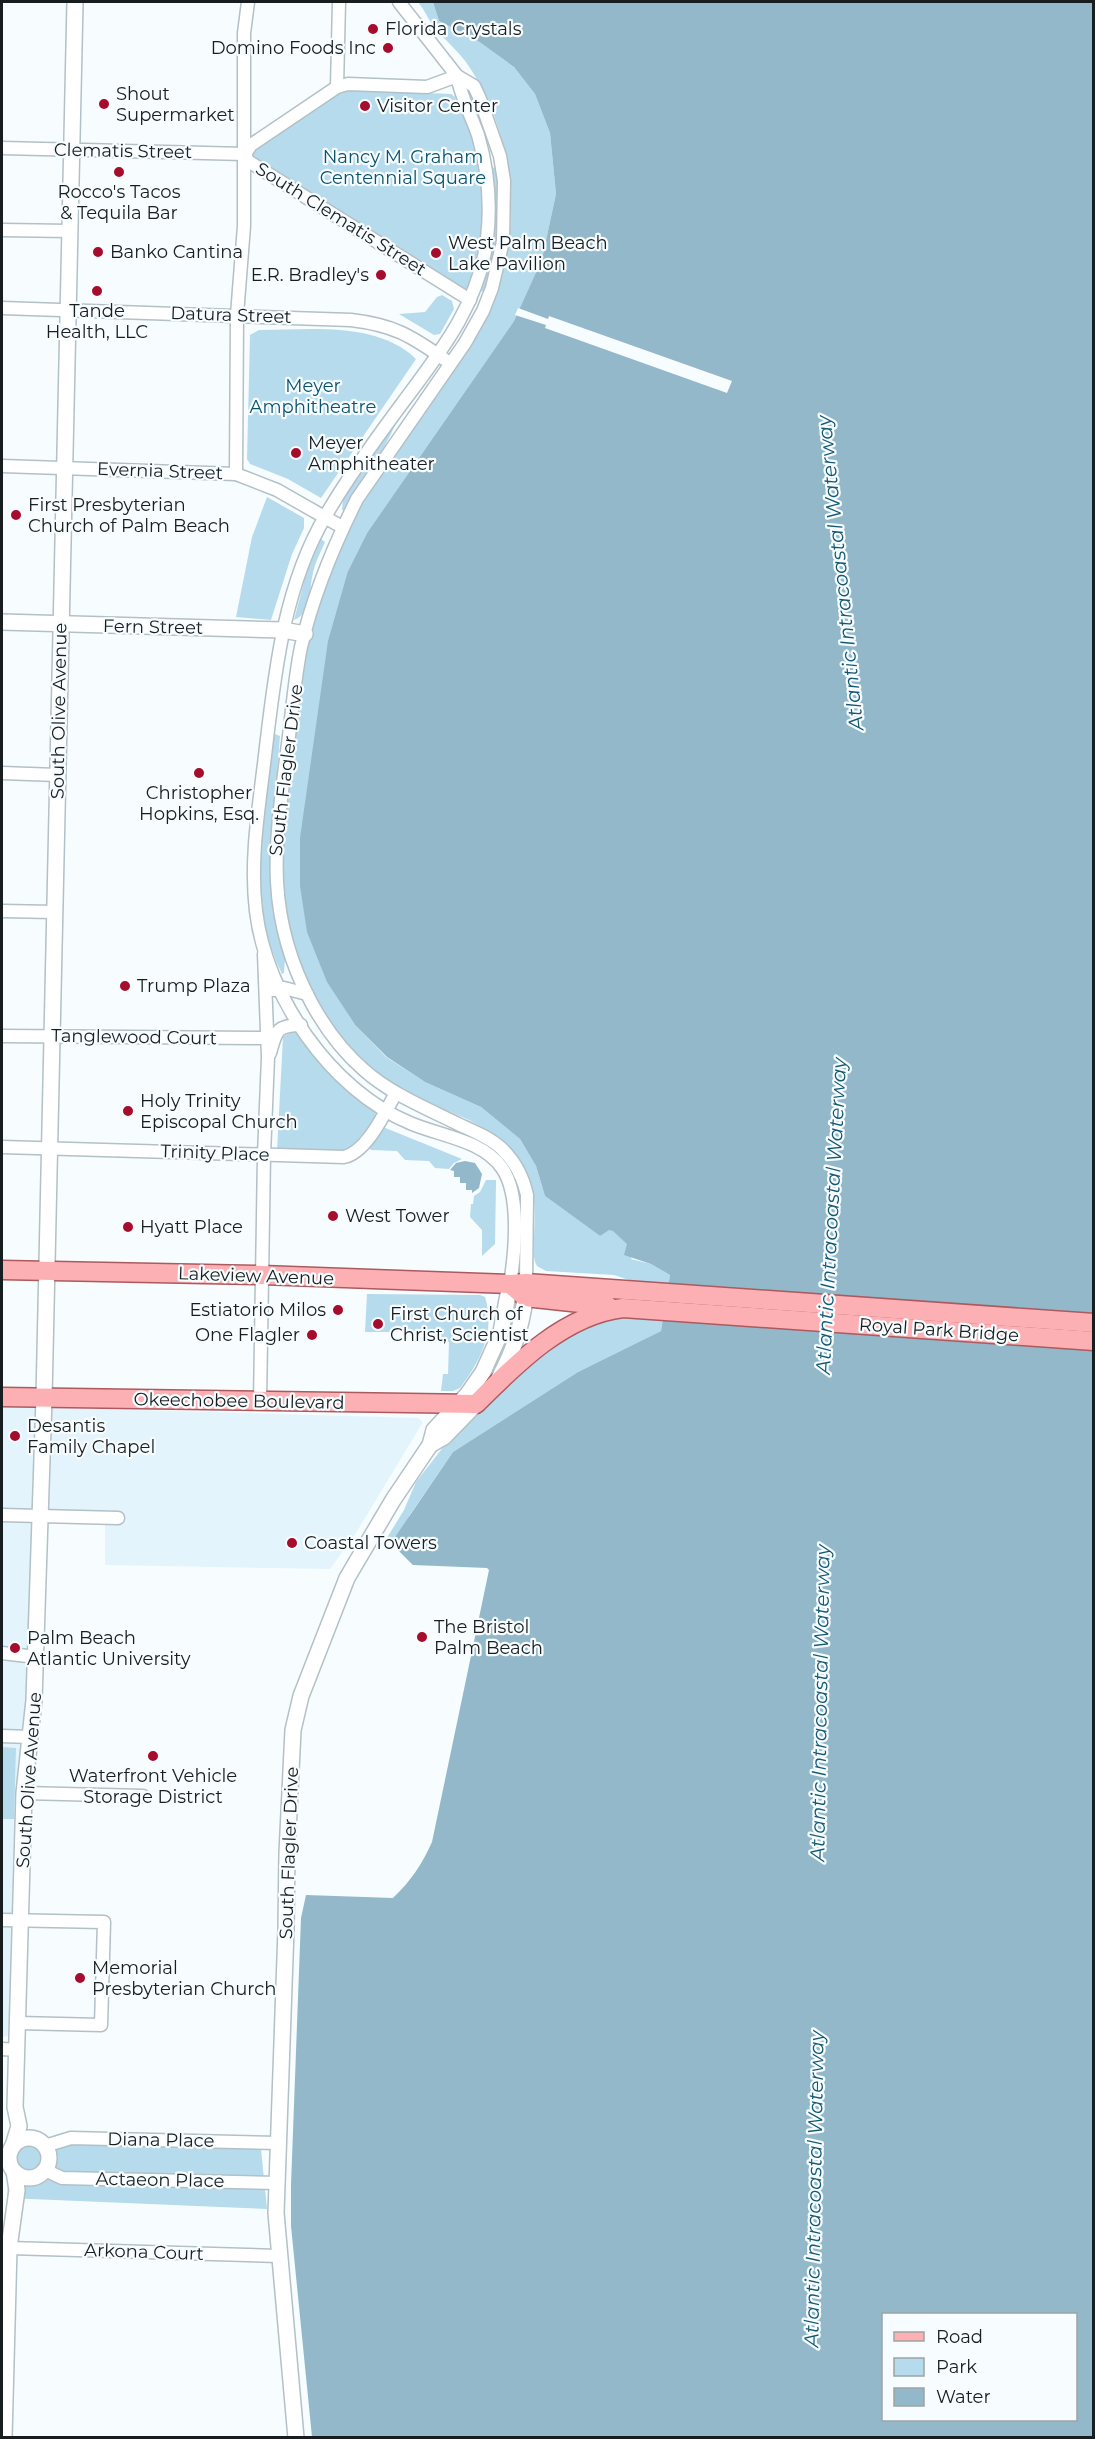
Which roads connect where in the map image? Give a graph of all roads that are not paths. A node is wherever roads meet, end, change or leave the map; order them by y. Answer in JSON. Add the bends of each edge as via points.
{"nodes":[{"id":1,"x":75,"y":2,"type":"edge"},
{"id":2,"x":248,"y":2,"type":"edge"},
{"id":3,"x":339,"y":2,"type":"edge"},
{"id":4,"x":399,"y":2,"type":"edge"},
{"id":5,"x":457,"y":76,"type":"junction"},
{"id":6,"x":337,"y":87,"type":"junction"},
{"id":7,"x":2,"y":148,"type":"edge"},
{"id":8,"x":72,"y":150,"type":"junction"},
{"id":9,"x":245,"y":154,"type":"junction"},
{"id":10,"x":2,"y":230,"type":"edge"},
{"id":11,"x":70,"y":231,"type":"junction"},
{"id":12,"x":470,"y":300,"type":"junction"},
{"id":13,"x":2,"y":308,"type":"edge"},
{"id":14,"x":69,"y":310,"type":"junction"},
{"id":15,"x":237,"y":315,"type":"junction"},
{"id":16,"x":439,"y":355,"type":"junction"},
{"id":17,"x":450,"y":363,"type":"junction"},
{"id":18,"x":2,"y":466,"type":"edge"},
{"id":19,"x":64,"y":468,"type":"junction"},
{"id":20,"x":236,"y":474,"type":"junction"},
{"id":21,"x":325,"y":516,"type":"junction"},
{"id":22,"x":342,"y":527,"type":"junction"},
{"id":23,"x":2,"y":622,"type":"edge"},
{"id":24,"x":60,"y":625,"type":"junction"},
{"id":25,"x":283,"y":630,"type":"junction"},
{"id":26,"x":305,"y":633,"type":"junction"},
{"id":27,"x":2,"y":773,"type":"edge"},
{"id":28,"x":57,"y":775,"type":"junction"},
{"id":29,"x":2,"y":911,"type":"edge"},
{"id":30,"x":54,"y":912,"type":"junction"},
{"id":31,"x":264,"y":949,"type":"junction"},
{"id":32,"x":291,"y":958,"type":"junction"},
{"id":33,"x":279,"y":988,"type":"junction"},
{"id":34,"x":265,"y":993,"type":"junction"},
{"id":35,"x":307,"y":994,"type":"junction"},
{"id":36,"x":300,"y":1025,"type":"junction"},
{"id":37,"x":2,"y":1036,"type":"edge"},
{"id":38,"x":51,"y":1037,"type":"junction"},
{"id":39,"x":266,"y":1038,"type":"junction"},
{"id":40,"x":268,"y":1058,"type":"junction"},
{"id":41,"x":396,"y":1093,"type":"junction"},
{"id":42,"x":386,"y":1111,"type":"junction"},
{"id":43,"x":2,"y":1147,"type":"edge"},
{"id":44,"x":49,"y":1148,"type":"junction"},
{"id":45,"x":264,"y":1155,"type":"junction"},
{"id":46,"x":2,"y":1270,"type":"edge"},
{"id":47,"x":47,"y":1271,"type":"junction"},
{"id":48,"x":262,"y":1275,"type":"junction"},
{"id":49,"x":521,"y":1288,"type":"junction"},
{"id":50,"x":642,"y":1300,"type":"junction"},
{"id":51,"x":623,"y":1308,"type":"junction"},
{"id":52,"x":1094,"y":1323,"type":"edge"},
{"id":53,"x":1094,"y":1341,"type":"edge"},
{"id":54,"x":494,"y":1386,"type":"junction"},
{"id":55,"x":2,"y":1397,"type":"edge"},
{"id":56,"x":44,"y":1398,"type":"junction"},
{"id":57,"x":260,"y":1402,"type":"junction"},
{"id":58,"x":467,"y":1405,"type":"junction"},
{"id":59,"x":2,"y":1515,"type":"edge"},
{"id":60,"x":40,"y":1516,"type":"junction"},
{"id":61,"x":118,"y":1518,"type":"dead end"},
{"id":62,"x":2,"y":1653,"type":"edge"},
{"id":63,"x":36,"y":1657,"type":"junction"},
{"id":64,"x":2,"y":1736,"type":"edge"},
{"id":65,"x":30,"y":1737,"type":"junction"},
{"id":66,"x":24,"y":1793,"type":"junction"},
{"id":67,"x":143,"y":1796,"type":"dead end"},
{"id":68,"x":2,"y":1920,"type":"edge"},
{"id":69,"x":21,"y":1920,"type":"junction"},
{"id":70,"x":18,"y":2023,"type":"junction"},
{"id":71,"x":2,"y":2049,"type":"edge"},
{"id":72,"x":17,"y":2050,"type":"junction"},
{"id":73,"x":19,"y":2126,"type":"junction"},
{"id":74,"x":40,"y":2143,"type":"junction"},
{"id":75,"x":279,"y":2143,"type":"junction"},
{"id":76,"x":13,"y":2146,"type":"junction"},
{"id":77,"x":14,"y":2171,"type":"junction"},
{"id":78,"x":38,"y":2174,"type":"junction"},
{"id":79,"x":277,"y":2183,"type":"junction"},
{"id":80,"x":17,"y":2190,"type":"junction"},
{"id":81,"x":9,"y":2248,"type":"junction"},
{"id":82,"x":278,"y":2256,"type":"junction"},
{"id":83,"x":4,"y":2303,"type":"edge"},
{"id":84,"x":4,"y":2438,"type":"edge"},
{"id":85,"x":296,"y":2438,"type":"edge"}],
"edges":[{"from":1,"to":8,"type":"street","name":"South Olive Avenue"},
{"from":2,"to":9,"type":"street","via":[[244,33]]},
{"from":3,"to":6,"type":"street"},
{"from":4,"to":5,"type":"street"},
{"from":5,"to":6,"type":"street","via":[[427,87]]},
{"from":5,"to":12,"type":"street","name":"South Flagler Drive","via":[[482,149],[488,182],[483,258]]},
{"from":5,"to":17,"type":"street","name":"South Flagler Drive","via":[[474,86],[497,144],[504,181],[503,231],[499,263],[483,311]]},
{"from":6,"to":9,"type":"street","via":[[251,145]]},
{"from":7,"to":8,"type":"street","name":"Clematis Street"},
{"from":8,"to":9,"type":"street","name":"Clematis Street"},
{"from":8,"to":11,"type":"street","name":"South Olive Avenue"},
{"from":9,"to":12,"type":"street","name":"South Clematis Street","via":[[248,161]]},
{"from":9,"to":15,"type":"street"},
{"from":10,"to":11,"type":"street"},
{"from":11,"to":14,"type":"street","name":"South Olive Avenue"},
{"from":12,"to":16,"type":"street","name":"South Flagler Drive"},
{"from":13,"to":14,"type":"street","name":"Datura Street"},
{"from":14,"to":15,"type":"street","name":"Datura Street"},
{"from":14,"to":19,"type":"street","name":"South Olive Avenue"},
{"from":15,"to":16,"type":"street","name":"Datura Street","via":[[379,323]]},
{"from":15,"to":20,"type":"street"},
{"from":16,"to":17,"type":"street","name":"Datura Street"},
{"from":16,"to":21,"type":"street","name":"South Flagler Drive"},
{"from":17,"to":22,"type":"street","name":"South Flagler Drive"},
{"from":18,"to":19,"type":"street","name":"Evernia Street"},
{"from":19,"to":20,"type":"street","name":"Evernia Street"},
{"from":19,"to":24,"type":"street","name":"South Olive Avenue"},
{"from":20,"to":21,"type":"street","name":"Evernia Street","via":[[277,490]]},
{"from":21,"to":22,"type":"street","name":"Evernia Street"},
{"from":21,"to":25,"type":"street","name":"South Flagler Drive","via":[[306,553]]},
{"from":22,"to":26,"type":"street","name":"South Flagler Drive"},
{"from":23,"to":24,"type":"street","name":"Fern Street"},
{"from":24,"to":25,"type":"street","name":"Fern Street"},
{"from":24,"to":28,"type":"street","name":"South Olive Avenue"},
{"from":25,"to":26,"type":"street","name":"Fern Street"},
{"from":25,"to":31,"type":"street","name":"South Flagler Drive","via":[[253,862],[256,915]]},
{"from":26,"to":32,"type":"street","name":"South Flagler Drive","via":[[276,854],[278,908]]},
{"from":27,"to":28,"type":"street"},
{"from":28,"to":30,"type":"street","name":"South Olive Avenue"},
{"from":29,"to":30,"type":"street"},
{"from":30,"to":38,"type":"street","name":"South Olive Avenue"},
{"from":31,"to":33,"type":"street","name":"South Flagler Drive"},
{"from":31,"to":34,"type":"street"},
{"from":32,"to":33,"type":"street"},
{"from":32,"to":35,"type":"street","name":"South Flagler Drive"},
{"from":33,"to":34,"type":"street"},
{"from":33,"to":35,"type":"street"},
{"from":33,"to":36,"type":"street","name":"South Flagler Drive"},
{"from":34,"to":39,"type":"street"},
{"from":35,"to":41,"type":"street","name":"South Flagler Drive","via":[[344,1050],[363,1070]]},
{"from":36,"to":40,"type":"street","via":[[281,1027],[276,1032]]},
{"from":36,"to":42,"type":"street","name":"South Flagler Drive","via":[[341,1077]]},
{"from":37,"to":38,"type":"street","name":"Tanglewood Court"},
{"from":38,"to":39,"type":"street","name":"Tanglewood Court"},
{"from":38,"to":44,"type":"street","name":"South Olive Avenue"},
{"from":39,"to":40,"type":"street"},
{"from":40,"to":45,"type":"street"},
{"from":41,"to":42,"type":"street","name":"Trinity Place"},
{"from":41,"to":49,"type":"street","name":"South Flagler Drive","via":[[485,1137],[516,1166],[527,1195]]},
{"from":42,"to":45,"type":"street","name":"Trinity Place","via":[[363,1146],[351,1155]]},
{"from":42,"to":49,"type":"street","name":"South Flagler Drive","via":[[486,1152],[503,1169],[514,1200],[513,1264]]},
{"from":43,"to":44,"type":"street","name":"Trinity Place"},
{"from":44,"to":45,"type":"street","name":"Trinity Place"},
{"from":44,"to":47,"type":"street","name":"South Olive Avenue"},
{"from":45,"to":48,"type":"street"},
{"from":46,"to":47,"type":"main road","name":"Lakeview Avenue"},
{"from":47,"to":48,"type":"main road","name":"Lakeview Avenue"},
{"from":47,"to":56,"type":"street","name":"South Olive Avenue"},
{"from":48,"to":49,"type":"main road","name":"Lakeview Avenue"},
{"from":48,"to":57,"type":"street"},
{"from":49,"to":50,"type":"main road","name":"Lakeview Avenue"},
{"from":49,"to":51,"type":"main road","name":"Lakeview Avenue"},
{"from":49,"to":54,"type":"street","name":"South Flagler Drive","via":[[513,1350]]},
{"from":49,"to":58,"type":"street","name":"South Flagler Drive"},
{"from":50,"to":51,"type":"main road"},
{"from":50,"to":52,"type":"main road","name":"Royal Park Bridge"},
{"from":50,"to":53,"type":"main road","name":"Royal Park Bridge"},
{"from":51,"to":54,"type":"main road","via":[[592,1314],[564,1327]]},
{"from":54,"to":58,"type":"main road","name":"South Flagler Drive"},
{"from":55,"to":56,"type":"main road","name":"Okeechobee Boulevard"},
{"from":56,"to":57,"type":"main road","name":"Okeechobee Boulevard"},
{"from":56,"to":60,"type":"street","name":"South Olive Avenue"},
{"from":57,"to":58,"type":"main road","name":"Okeechobee Boulevard"},
{"from":58,"to":75,"type":"street","name":"South Flagler Drive","via":[[444,1437],[430,1445],[402,1485],[347,1578],[301,1696],[295,1720],[287,1853]]},
{"from":59,"to":60,"type":"street"},
{"from":60,"to":61,"type":"street"},
{"from":60,"to":63,"type":"street","name":"South Olive Avenue"},
{"from":62,"to":63,"type":"street"},
{"from":63,"to":65,"type":"street","name":"South Olive Avenue"},
{"from":64,"to":65,"type":"street"},
{"from":65,"to":66,"type":"street","name":"South Olive Avenue"},
{"from":66,"to":67,"type":"street"},
{"from":66,"to":69,"type":"street","name":"South Olive Avenue"},
{"from":68,"to":69,"type":"street"},
{"from":69,"to":70,"type":"street","name":"South Olive Avenue"},
{"from":69,"to":70,"type":"street","via":[[104,1922],[101,2025]]},
{"from":70,"to":72,"type":"street","name":"South Olive Avenue"},
{"from":71,"to":72,"type":"street"},
{"from":72,"to":73,"type":"street","name":"South Olive Avenue","via":[[15,2107]]},
{"from":73,"to":74,"type":"street"},
{"from":73,"to":76,"type":"street","name":"South Olive Avenue"},
{"from":74,"to":75,"type":"street","name":"Diana Place","via":[[71,2138]]},
{"from":74,"to":76,"type":"street","via":[[23,2139]]},
{"from":74,"to":78,"type":"street","via":[[49,2158]]},
{"from":75,"to":79,"type":"street","name":"South Flagler Drive"},
{"from":76,"to":77,"type":"street","via":[[9,2156]]},
{"from":77,"to":78,"type":"street","via":[[25,2178]]},
{"from":77,"to":80,"type":"street"},
{"from":78,"to":79,"type":"street","name":"Actaeon Place","via":[[62,2178]]},
{"from":78,"to":80,"type":"street"},
{"from":79,"to":82,"type":"street","name":"South Flagler Drive"},
{"from":80,"to":81,"type":"street"},
{"from":81,"to":82,"type":"street","name":"Arkona Court"},
{"from":81,"to":83,"type":"street"},
{"from":82,"to":85,"type":"street","name":"South Flagler Drive"},
{"from":83,"to":84,"type":"street"}]}
